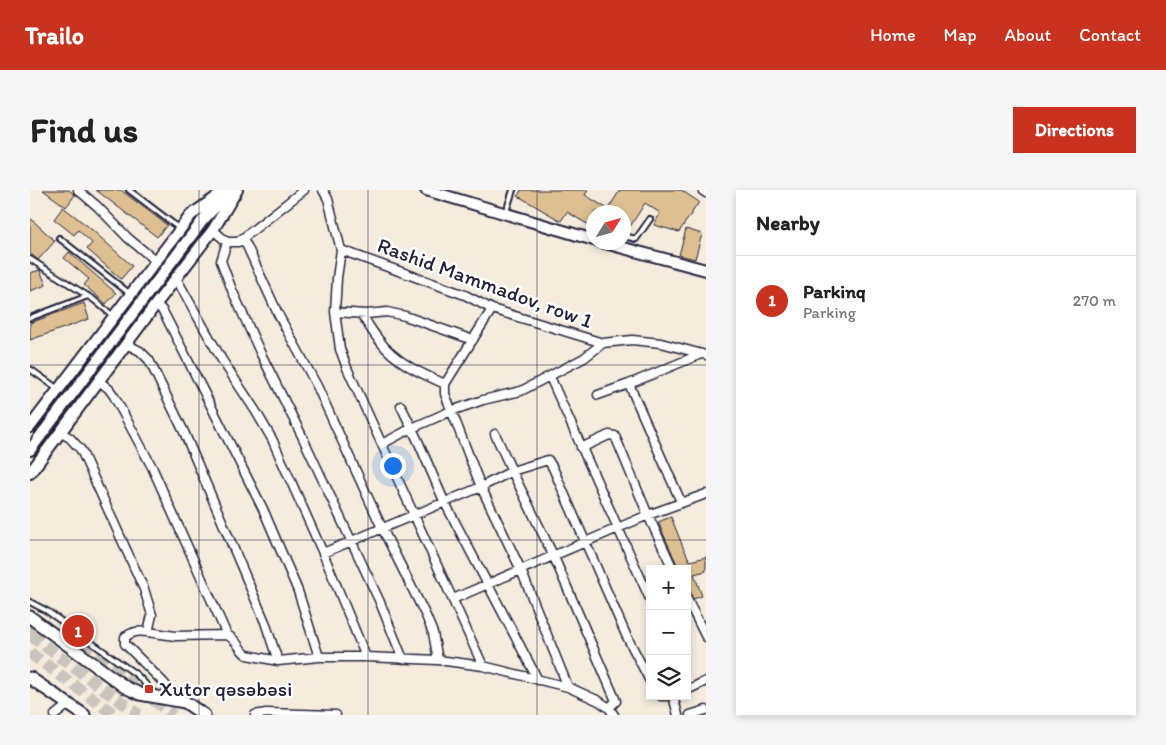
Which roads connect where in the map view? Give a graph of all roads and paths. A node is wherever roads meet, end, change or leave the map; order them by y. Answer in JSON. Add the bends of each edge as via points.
{"nodes":[{"id":1,"x":129,"y":190,"type":"edge"},
{"id":2,"x":225,"y":190,"type":"edge"},
{"id":3,"x":231,"y":190,"type":"edge"},
{"id":4,"x":237,"y":190,"type":"edge"},
{"id":5,"x":304,"y":190,"type":"edge"},
{"id":6,"x":323,"y":190,"type":"edge"},
{"id":7,"x":426,"y":190,"type":"edge"},
{"id":8,"x":513,"y":190,"type":"edge"},
{"id":9,"x":702,"y":190,"type":"edge"},
{"id":10,"x":83,"y":191,"type":"edge"},
{"id":11,"x":706,"y":193,"type":"edge"},
{"id":12,"x":505,"y":214,"type":"junction"},
{"id":13,"x":650,"y":219,"type":"dead end"},
{"id":14,"x":180,"y":230,"type":"junction"},
{"id":15,"x":213,"y":230,"type":"junction"},
{"id":16,"x":59,"y":238,"type":"dead end"},
{"id":17,"x":242,"y":238,"type":"junction"},
{"id":18,"x":586,"y":238,"type":"edge"},
{"id":19,"x":631,"y":238,"type":"edge"},
{"id":20,"x":227,"y":242,"type":"junction"},
{"id":21,"x":631,"y":249,"type":"edge"},
{"id":22,"x":341,"y":250,"type":"junction"},
{"id":23,"x":30,"y":260,"type":"edge"},
{"id":24,"x":156,"y":260,"type":"junction"},
{"id":25,"x":706,"y":270,"type":"edge"},
{"id":26,"x":176,"y":278,"type":"junction"},
{"id":27,"x":131,"y":295,"type":"junction"},
{"id":28,"x":88,"y":296,"type":"junction"},
{"id":29,"x":156,"y":304,"type":"junction"},
{"id":30,"x":492,"y":309,"type":"junction"},
{"id":31,"x":336,"y":312,"type":"junction"},
{"id":32,"x":361,"y":314,"type":"junction"},
{"id":33,"x":114,"y":316,"type":"junction"},
{"id":34,"x":30,"y":318,"type":"edge"},
{"id":35,"x":473,"y":340,"type":"junction"},
{"id":36,"x":603,"y":343,"type":"junction"},
{"id":37,"x":126,"y":344,"type":"junction"},
{"id":38,"x":704,"y":355,"type":"edge"},
{"id":39,"x":30,"y":368,"type":"edge"},
{"id":40,"x":550,"y":377,"type":"junction"},
{"id":41,"x":98,"y":381,"type":"junction"},
{"id":42,"x":444,"y":384,"type":"junction"},
{"id":43,"x":629,"y":384,"type":"junction"},
{"id":44,"x":58,"y":390,"type":"junction"},
{"id":45,"x":598,"y":395,"type":"dead end"},
{"id":46,"x":401,"y":406,"type":"dead end"},
{"id":47,"x":451,"y":411,"type":"junction"},
{"id":48,"x":30,"y":427,"type":"edge"},
{"id":49,"x":412,"y":428,"type":"junction"},
{"id":50,"x":60,"y":432,"type":"junction"},
{"id":51,"x":495,"y":434,"type":"dead end"},
{"id":52,"x":382,"y":444,"type":"junction"},
{"id":53,"x":48,"y":448,"type":"junction"},
{"id":54,"x":580,"y":448,"type":"junction"},
{"id":55,"x":30,"y":450,"type":"edge"},
{"id":56,"x":30,"y":459,"type":"edge"},
{"id":57,"x":512,"y":472,"type":"junction"},
{"id":58,"x":30,"y":473,"type":"edge"},
{"id":59,"x":481,"y":486,"type":"junction"},
{"id":60,"x":706,"y":494,"type":"edge"},
{"id":61,"x":444,"y":501,"type":"junction"},
{"id":62,"x":681,"y":502,"type":"junction"},
{"id":63,"x":413,"y":514,"type":"junction"},
{"id":64,"x":648,"y":515,"type":"junction"},
{"id":65,"x":382,"y":528,"type":"junction"},
{"id":66,"x":617,"y":528,"type":"junction"},
{"id":67,"x":351,"y":541,"type":"junction"},
{"id":68,"x":585,"y":543,"type":"junction"},
{"id":69,"x":323,"y":553,"type":"junction"},
{"id":70,"x":554,"y":557,"type":"junction"},
{"id":71,"x":671,"y":565,"type":"edge"},
{"id":72,"x":521,"y":570,"type":"junction"},
{"id":73,"x":488,"y":584,"type":"junction"},
{"id":74,"x":646,"y":590,"type":"edge"},
{"id":75,"x":453,"y":600,"type":"junction"},
{"id":76,"x":30,"y":602,"type":"edge"},
{"id":77,"x":691,"y":607,"type":"edge"},
{"id":78,"x":30,"y":617,"type":"edge"},
{"id":79,"x":148,"y":632,"type":"junction"},
{"id":80,"x":227,"y":635,"type":"junction"},
{"id":81,"x":706,"y":637,"type":"edge"},
{"id":82,"x":318,"y":657,"type":"junction"},
{"id":83,"x":366,"y":657,"type":"junction"},
{"id":84,"x":403,"y":659,"type":"junction"},
{"id":85,"x":438,"y":660,"type":"junction"},
{"id":86,"x":278,"y":661,"type":"junction"},
{"id":87,"x":483,"y":666,"type":"junction"},
{"id":88,"x":646,"y":674,"type":"edge"},
{"id":89,"x":30,"y":678,"type":"edge"},
{"id":90,"x":538,"y":680,"type":"junction"},
{"id":91,"x":706,"y":681,"type":"edge"},
{"id":92,"x":568,"y":687,"type":"junction"},
{"id":93,"x":691,"y":688,"type":"edge"},
{"id":94,"x":157,"y":696,"type":"junction"},
{"id":95,"x":178,"y":700,"type":"junction"},
{"id":96,"x":673,"y":700,"type":"edge"},
{"id":97,"x":71,"y":706,"type":"junction"},
{"id":98,"x":706,"y":710,"type":"edge"},
{"id":99,"x":611,"y":712,"type":"edge"},
{"id":100,"x":55,"y":715,"type":"edge"},
{"id":101,"x":84,"y":715,"type":"edge"},
{"id":102,"x":204,"y":715,"type":"edge"},
{"id":103,"x":256,"y":715,"type":"edge"},
{"id":104,"x":336,"y":715,"type":"edge"},
{"id":105,"x":678,"y":715,"type":"edge"},
{"id":106,"x":690,"y":715,"type":"edge"}],
"edges":[{"from":1,"to":14,"type":"lane"},
{"from":2,"to":14,"type":"street","via":[[195,211]]},
{"from":3,"to":55,"type":"street","via":[[206,216]]},
{"from":4,"to":15,"type":"street"},
{"from":5,"to":17,"type":"street"},
{"from":6,"to":22,"type":"street"},
{"from":7,"to":12,"type":"street"},
{"from":8,"to":12,"type":"lane"},
{"from":9,"to":11,"type":"street"},
{"from":10,"to":24,"type":"street","via":[[128,238]]},
{"from":12,"to":18,"type":"street"},
{"from":13,"to":19,"type":"lane","via":[[636,239]]},
{"from":14,"to":24,"type":"street"},
{"from":15,"to":20,"type":"street"},
{"from":15,"to":26,"type":"street"},
{"from":16,"to":27,"type":"lane"},
{"from":17,"to":20,"type":"street","via":[[238,242]]},
{"from":17,"to":65,"type":"street","via":[[278,314],[318,386]]},
{"from":20,"to":67,"type":"street","via":[[221,261],[232,290]]},
{"from":21,"to":25,"type":"street"},
{"from":22,"to":30,"type":"street","name":"Rashid Mammadov, row 1","via":[[465,294]]},
{"from":22,"to":31,"type":"street"},
{"from":23,"to":28,"type":"lane"},
{"from":24,"to":27,"type":"street"},
{"from":26,"to":29,"type":"street"},
{"from":26,"to":69,"type":"street","via":[[272,439]]},
{"from":27,"to":33,"type":"street"},
{"from":28,"to":33,"type":"lane"},
{"from":28,"to":34,"type":"lane"},
{"from":29,"to":37,"type":"street"},
{"from":29,"to":82,"type":"street","via":[[167,319],[263,509],[298,591]]},
{"from":30,"to":35,"type":"street"},
{"from":30,"to":36,"type":"street","name":"Rashid Mammadov, row 1"},
{"from":31,"to":32,"type":"street"},
{"from":31,"to":52,"type":"street","via":[[340,349]]},
{"from":32,"to":35,"type":"street","via":[[387,312],[405,316]]},
{"from":32,"to":42,"type":"street","via":[[379,341],[399,360]]},
{"from":33,"to":44,"type":"street"},
{"from":35,"to":42,"type":"street"},
{"from":36,"to":38,"type":"street","name":"Rashid Mammadov, row 1","via":[[632,340],[661,343]]},
{"from":36,"to":40,"type":"street"},
{"from":37,"to":41,"type":"street"},
{"from":37,"to":86,"type":"street","via":[[149,360],[184,432],[265,622]]},
{"from":38,"to":43,"type":"street"},
{"from":39,"to":44,"type":"lane"},
{"from":40,"to":47,"type":"street","via":[[521,391]]},
{"from":40,"to":54,"type":"street"},
{"from":41,"to":50,"type":"street"},
{"from":41,"to":80,"type":"street","via":[[114,396],[152,467]]},
{"from":42,"to":47,"type":"street"},
{"from":43,"to":45,"type":"street"},
{"from":43,"to":62,"type":"street"},
{"from":44,"to":48,"type":"street"},
{"from":46,"to":49,"type":"street"},
{"from":47,"to":49,"type":"street"},
{"from":47,"to":59,"type":"street"},
{"from":49,"to":52,"type":"street"},
{"from":49,"to":61,"type":"street"},
{"from":50,"to":53,"type":"street"},
{"from":50,"to":79,"type":"street","via":[[81,450],[135,568],[152,615]]},
{"from":51,"to":57,"type":"street"},
{"from":52,"to":63,"type":"street"},
{"from":53,"to":56,"type":"street","via":[[38,458]]},
{"from":53,"to":58,"type":"street"},
{"from":54,"to":64,"type":"street","via":[[609,435],[615,436]]},
{"from":54,"to":66,"type":"street"},
{"from":57,"to":59,"type":"street"},
{"from":57,"to":68,"type":"street","via":[[543,461],[550,462]]},
{"from":57,"to":70,"type":"street"},
{"from":59,"to":61,"type":"street"},
{"from":59,"to":72,"type":"street"},
{"from":60,"to":62,"type":"street"},
{"from":61,"to":63,"type":"street"},
{"from":61,"to":73,"type":"street"},
{"from":62,"to":64,"type":"street"},
{"from":63,"to":65,"type":"street"},
{"from":63,"to":75,"type":"street"},
{"from":64,"to":66,"type":"street"},
{"from":64,"to":71,"type":"street"},
{"from":65,"to":67,"type":"street"},
{"from":65,"to":85,"type":"street","via":[[426,616]]},
{"from":66,"to":68,"type":"street"},
{"from":66,"to":74,"type":"street"},
{"from":67,"to":69,"type":"street"},
{"from":67,"to":84,"type":"street"},
{"from":68,"to":70,"type":"street"},
{"from":68,"to":88,"type":"street"},
{"from":69,"to":83,"type":"street"},
{"from":70,"to":72,"type":"street"},
{"from":70,"to":99,"type":"street","via":[[616,702]]},
{"from":72,"to":73,"type":"street"},
{"from":72,"to":92,"type":"street"},
{"from":73,"to":75,"type":"street"},
{"from":73,"to":90,"type":"street"},
{"from":75,"to":87,"type":"street"},
{"from":76,"to":94,"type":"lane","via":[[137,675]]},
{"from":77,"to":81,"type":"street"},
{"from":78,"to":94,"type":"main road","via":[[125,687]]},
{"from":79,"to":80,"type":"street","via":[[175,636]]},
{"from":79,"to":95,"type":"street","via":[[136,631],[128,635],[125,644]]},
{"from":80,"to":86,"type":"street","via":[[247,655]]},
{"from":82,"to":83,"type":"street"},
{"from":82,"to":86,"type":"street"},
{"from":83,"to":84,"type":"street"},
{"from":84,"to":85,"type":"street"},
{"from":85,"to":87,"type":"street"},
{"from":87,"to":90,"type":"street"},
{"from":89,"to":97,"type":"main road"},
{"from":90,"to":92,"type":"street"},
{"from":91,"to":93,"type":"street"},
{"from":92,"to":99,"type":"street","via":[[599,701]]},
{"from":94,"to":95,"type":"main road"},
{"from":95,"to":102,"type":"main road"},
{"from":96,"to":105,"type":"street"},
{"from":97,"to":100,"type":"street"},
{"from":97,"to":101,"type":"main road"},
{"from":98,"to":106,"type":"street"},
{"from":103,"to":104,"type":"street"}]}
